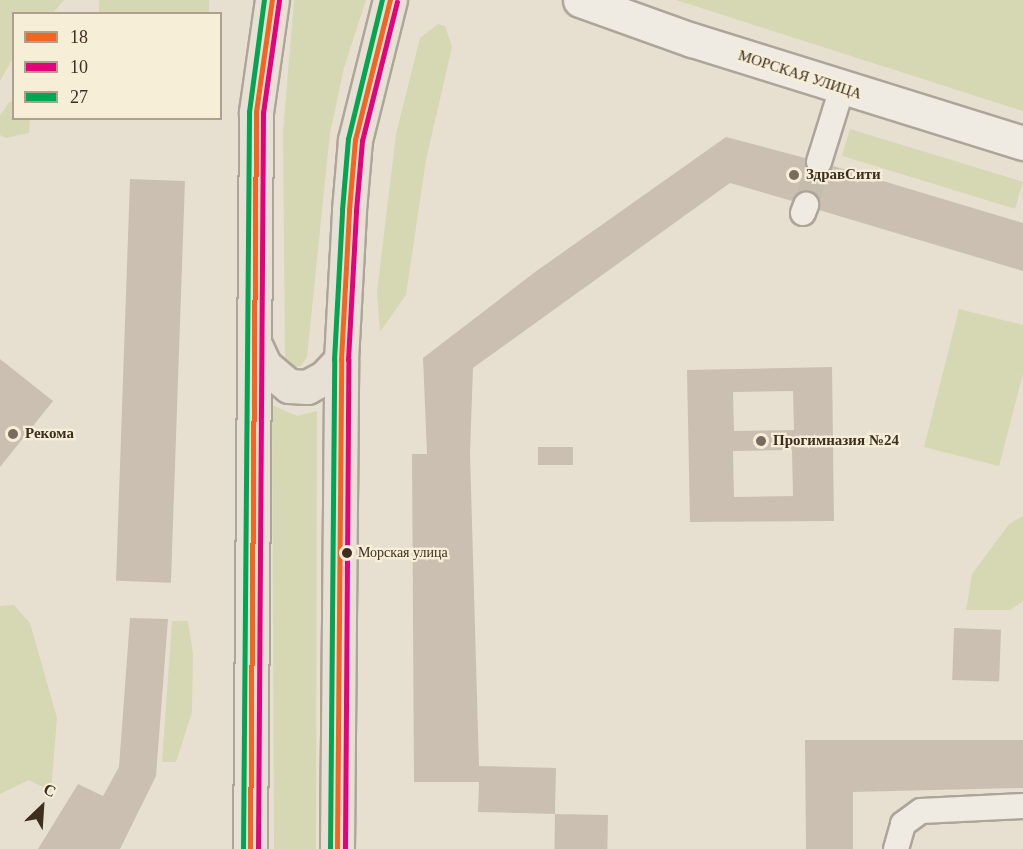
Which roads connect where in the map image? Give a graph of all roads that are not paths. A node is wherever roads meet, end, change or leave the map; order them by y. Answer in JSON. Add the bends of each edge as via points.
{"nodes":[{"id":1,"x":272,"y":0,"type":"edge"},
{"id":2,"x":390,"y":0,"type":"edge"},
{"id":3,"x":409,"y":0,"type":"edge"},
{"id":4,"x":580,"y":0,"type":"edge"},
{"id":5,"x":381,"y":33,"type":"junction"},
{"id":6,"x":842,"y":88,"type":"junction"},
{"id":7,"x":1023,"y":143,"type":"edge"},
{"id":8,"x":819,"y":162,"type":"tunnel mouth"},
{"id":9,"x":256,"y":347,"type":"junction"},
{"id":10,"x":341,"y":360,"type":"junction"},
{"id":11,"x":1023,"y":806,"type":"edge"},
{"id":12,"x":250,"y":849,"type":"edge"},
{"id":13,"x":338,"y":849,"type":"edge"},
{"id":14,"x":896,"y":849,"type":"edge"}],
"edges":[{"from":1,"to":9,"type":"main road","via":[[256,112]]},
{"from":2,"to":5,"type":"main road"},
{"from":3,"to":5,"type":"street"},
{"from":4,"to":6,"type":"street","name":"МОРСКАЯ УЛИЦА"},
{"from":5,"to":10,"type":"main road","via":[[355,140]]},
{"from":6,"to":7,"type":"street","name":"МОРСКАЯ УЛИЦА"},
{"from":6,"to":8,"type":"street"},
{"from":9,"to":10,"type":"main road","via":[[265,366],[288,386],[307,387],[325,377]]},
{"from":9,"to":12,"type":"main road"},
{"from":10,"to":13,"type":"main road"},
{"from":11,"to":14,"type":"street","via":[[921,811],[903,824]]}]}
